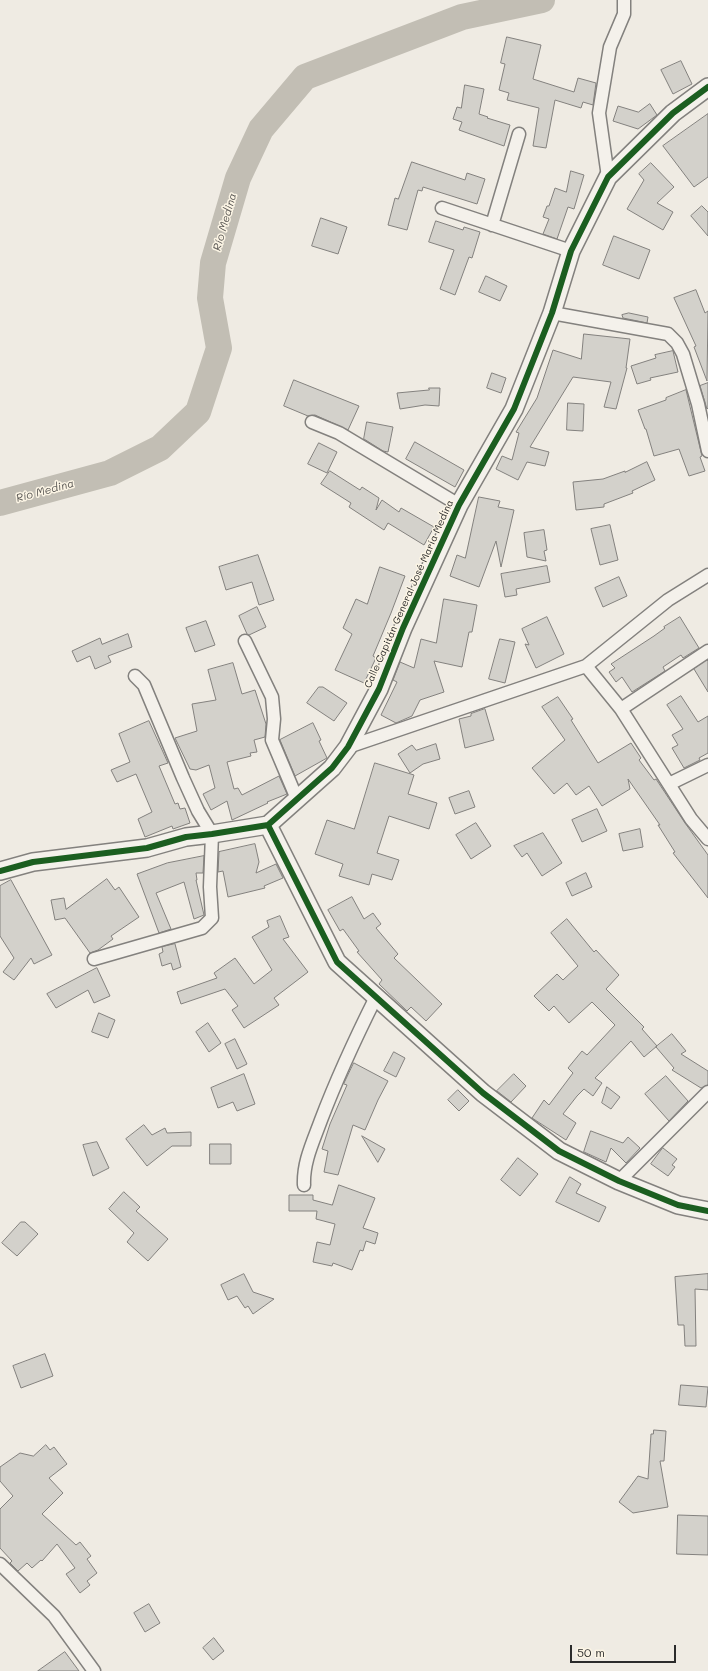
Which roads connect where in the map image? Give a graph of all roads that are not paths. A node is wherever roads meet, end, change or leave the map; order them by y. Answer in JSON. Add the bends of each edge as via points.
{"nodes":[{"id":1,"x":624,"y":0,"type":"edge"},
{"id":2,"x":708,"y":87,"type":"edge"},
{"id":3,"x":519,"y":134,"type":"dead end"},
{"id":4,"x":608,"y":177,"type":"junction"},
{"id":5,"x":442,"y":208,"type":"dead end"},
{"id":6,"x":492,"y":225,"type":"junction"},
{"id":7,"x":572,"y":251,"type":"junction"},
{"id":8,"x":552,"y":313,"type":"junction"},
{"id":9,"x":312,"y":422,"type":"dead end"},
{"id":10,"x":708,"y":451,"type":"edge"},
{"id":11,"x":459,"y":505,"type":"junction"},
{"id":12,"x":708,"y":575,"type":"edge"},
{"id":13,"x":245,"y":640,"type":"dead end"},
{"id":14,"x":708,"y":651,"type":"edge"},
{"id":15,"x":586,"y":666,"type":"junction"},
{"id":16,"x":136,"y":676,"type":"dead end"},
{"id":17,"x":621,"y":709,"type":"junction"},
{"id":18,"x":348,"y":747,"type":"junction"},
{"id":19,"x":708,"y":765,"type":"edge"},
{"id":20,"x":669,"y":784,"type":"junction"},
{"id":21,"x":297,"y":799,"type":"junction"},
{"id":22,"x":268,"y":825,"type":"junction"},
{"id":23,"x":212,"y":834,"type":"junction"},
{"id":24,"x":708,"y":839,"type":"edge"},
{"id":25,"x":0,"y":871,"type":"edge"},
{"id":26,"x":94,"y":958,"type":"dead end"},
{"id":27,"x":376,"y":997,"type":"junction"},
{"id":28,"x":708,"y":1092,"type":"edge"},
{"id":29,"x":619,"y":1181,"type":"junction"},
{"id":30,"x":304,"y":1185,"type":"dead end"},
{"id":31,"x":708,"y":1211,"type":"edge"},
{"id":32,"x":0,"y":1564,"type":"edge"},
{"id":33,"x":94,"y":1671,"type":"edge"}],
"edges":[{"from":1,"to":4,"type":"street","via":[[624,14],[610,47],[599,113]]},
{"from":2,"to":4,"type":"street","name":"Calle Capitán General José María Medina","via":[[673,113]]},
{"from":3,"to":6,"type":"street"},
{"from":4,"to":7,"type":"street","name":"Calle Capitán General José María Medina"},
{"from":5,"to":6,"type":"street"},
{"from":6,"to":7,"type":"street"},
{"from":7,"to":8,"type":"street","name":"Calle Capitán General José María Medina"},
{"from":8,"to":10,"type":"street","via":[[668,334],[683,354],[698,404]]},
{"from":8,"to":11,"type":"street","name":"Calle Capitán General José María Medina","via":[[514,409]]},
{"from":9,"to":11,"type":"street","via":[[338,433]]},
{"from":11,"to":18,"type":"street","name":"Calle Capitán General José María Medina","via":[[403,628],[379,689]]},
{"from":12,"to":15,"type":"street","via":[[668,600]]},
{"from":13,"to":21,"type":"street","via":[[272,696],[272,740]]},
{"from":14,"to":17,"type":"street"},
{"from":15,"to":17,"type":"street"},
{"from":15,"to":18,"type":"street"},
{"from":16,"to":23,"type":"street","via":[[144,685],[198,811]]},
{"from":17,"to":20,"type":"street"},
{"from":18,"to":21,"type":"street","name":"Calle Capitán General José María Medina","via":[[332,768]]},
{"from":19,"to":20,"type":"street"},
{"from":20,"to":24,"type":"street","via":[[691,819]]},
{"from":21,"to":22,"type":"street","name":"Calle Capitán General José María Medina"},
{"from":22,"to":23,"type":"street"},
{"from":22,"to":27,"type":"street","via":[[337,962]]},
{"from":23,"to":25,"type":"street","via":[[186,837],[147,848],[33,862]]},
{"from":23,"to":26,"type":"street","via":[[212,918],[202,928]]},
{"from":27,"to":29,"type":"street","via":[[483,1093],[559,1151]]},
{"from":27,"to":30,"type":"street","via":[[336,1081],[306,1158]]},
{"from":28,"to":29,"type":"street"},
{"from":29,"to":31,"type":"street","via":[[678,1205]]},
{"from":32,"to":33,"type":"street","via":[[54,1616]]}]}
